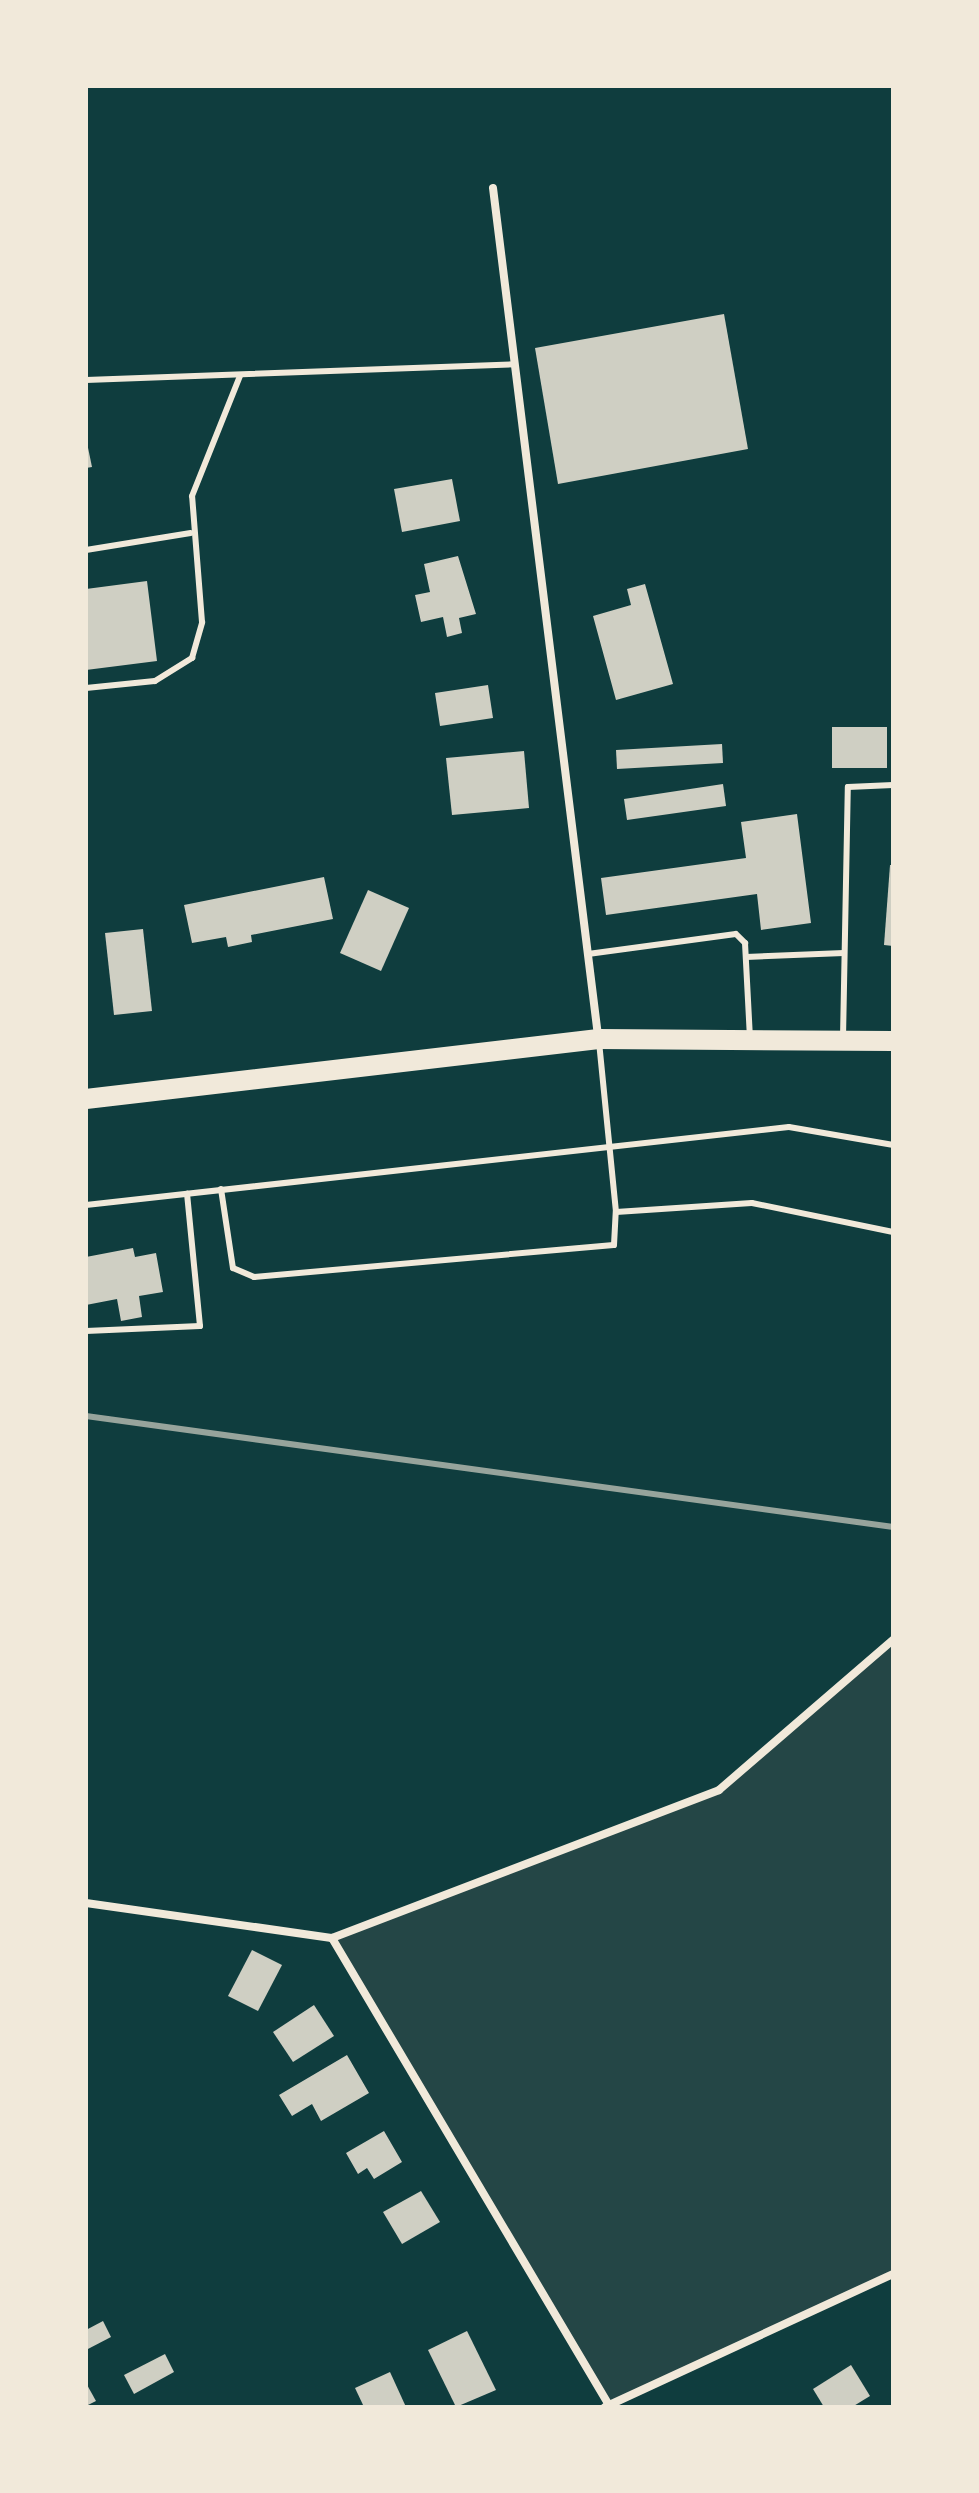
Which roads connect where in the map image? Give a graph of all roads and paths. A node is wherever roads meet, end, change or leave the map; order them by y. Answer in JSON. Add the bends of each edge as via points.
{"nodes":[{"id":1,"x":493,"y":188,"type":"dead end"},
{"id":2,"x":515,"y":364,"type":"junction"},
{"id":3,"x":240,"y":376,"type":"junction"},
{"id":4,"x":86,"y":380,"type":"edge"},
{"id":5,"x":191,"y":533,"type":"junction"},
{"id":6,"x":86,"y":550,"type":"edge"},
{"id":7,"x":86,"y":688,"type":"edge"},
{"id":8,"x":893,"y":785,"type":"edge"},
{"id":9,"x":844,"y":953,"type":"junction"},
{"id":10,"x":588,"y":954,"type":"junction"},
{"id":11,"x":746,"y":957,"type":"junction"},
{"id":12,"x":598,"y":1039,"type":"junction"},
{"id":13,"x":750,"y":1040,"type":"junction"},
{"id":14,"x":843,"y":1041,"type":"junction"},
{"id":15,"x":893,"y":1041,"type":"edge"},
{"id":16,"x":86,"y":1099,"type":"edge"},
{"id":17,"x":606,"y":1145,"type":"junction"},
{"id":18,"x":893,"y":1145,"type":"edge"},
{"id":19,"x":221,"y":1189,"type":"junction"},
{"id":20,"x":187,"y":1194,"type":"junction"},
{"id":21,"x":86,"y":1205,"type":"edge"},
{"id":22,"x":616,"y":1212,"type":"junction"},
{"id":23,"x":893,"y":1232,"type":"edge"},
{"id":24,"x":86,"y":1331,"type":"edge"},
{"id":25,"x":893,"y":1640,"type":"edge"},
{"id":26,"x":86,"y":1903,"type":"edge"},
{"id":27,"x":332,"y":1938,"type":"junction"},
{"id":28,"x":893,"y":2274,"type":"edge"},
{"id":29,"x":608,"y":2406,"type":"edge"}],
"edges":[{"from":1,"to":2,"type":"street"},
{"from":2,"to":3,"type":"lane"},
{"from":2,"to":10,"type":"street"},
{"from":3,"to":4,"type":"lane","via":[[136,374]]},
{"from":3,"to":5,"type":"lane","via":[[192,496]]},
{"from":5,"to":6,"type":"lane"},
{"from":5,"to":7,"type":"lane","via":[[202,622],[192,658],[155,681]]},
{"from":8,"to":9,"type":"lane","via":[[848,787]]},
{"from":9,"to":11,"type":"lane"},
{"from":9,"to":14,"type":"lane"},
{"from":10,"to":11,"type":"lane","via":[[736,934],[745,943]]},
{"from":10,"to":12,"type":"street"},
{"from":11,"to":13,"type":"lane"},
{"from":12,"to":13,"type":"main road"},
{"from":12,"to":16,"type":"main road"},
{"from":12,"to":17,"type":"lane"},
{"from":13,"to":14,"type":"main road"},
{"from":14,"to":15,"type":"main road"},
{"from":17,"to":18,"type":"lane","via":[[789,1127]]},
{"from":17,"to":19,"type":"lane"},
{"from":17,"to":22,"type":"lane"},
{"from":19,"to":20,"type":"lane"},
{"from":19,"to":22,"type":"lane","via":[[233,1268],[254,1277],[614,1245]]},
{"from":20,"to":21,"type":"lane"},
{"from":20,"to":24,"type":"lane","via":[[200,1326]]},
{"from":22,"to":23,"type":"lane","via":[[752,1203]]},
{"from":25,"to":27,"type":"street","via":[[719,1790]]},
{"from":26,"to":27,"type":"street"},
{"from":27,"to":29,"type":"street"},
{"from":28,"to":29,"type":"street"}]}
